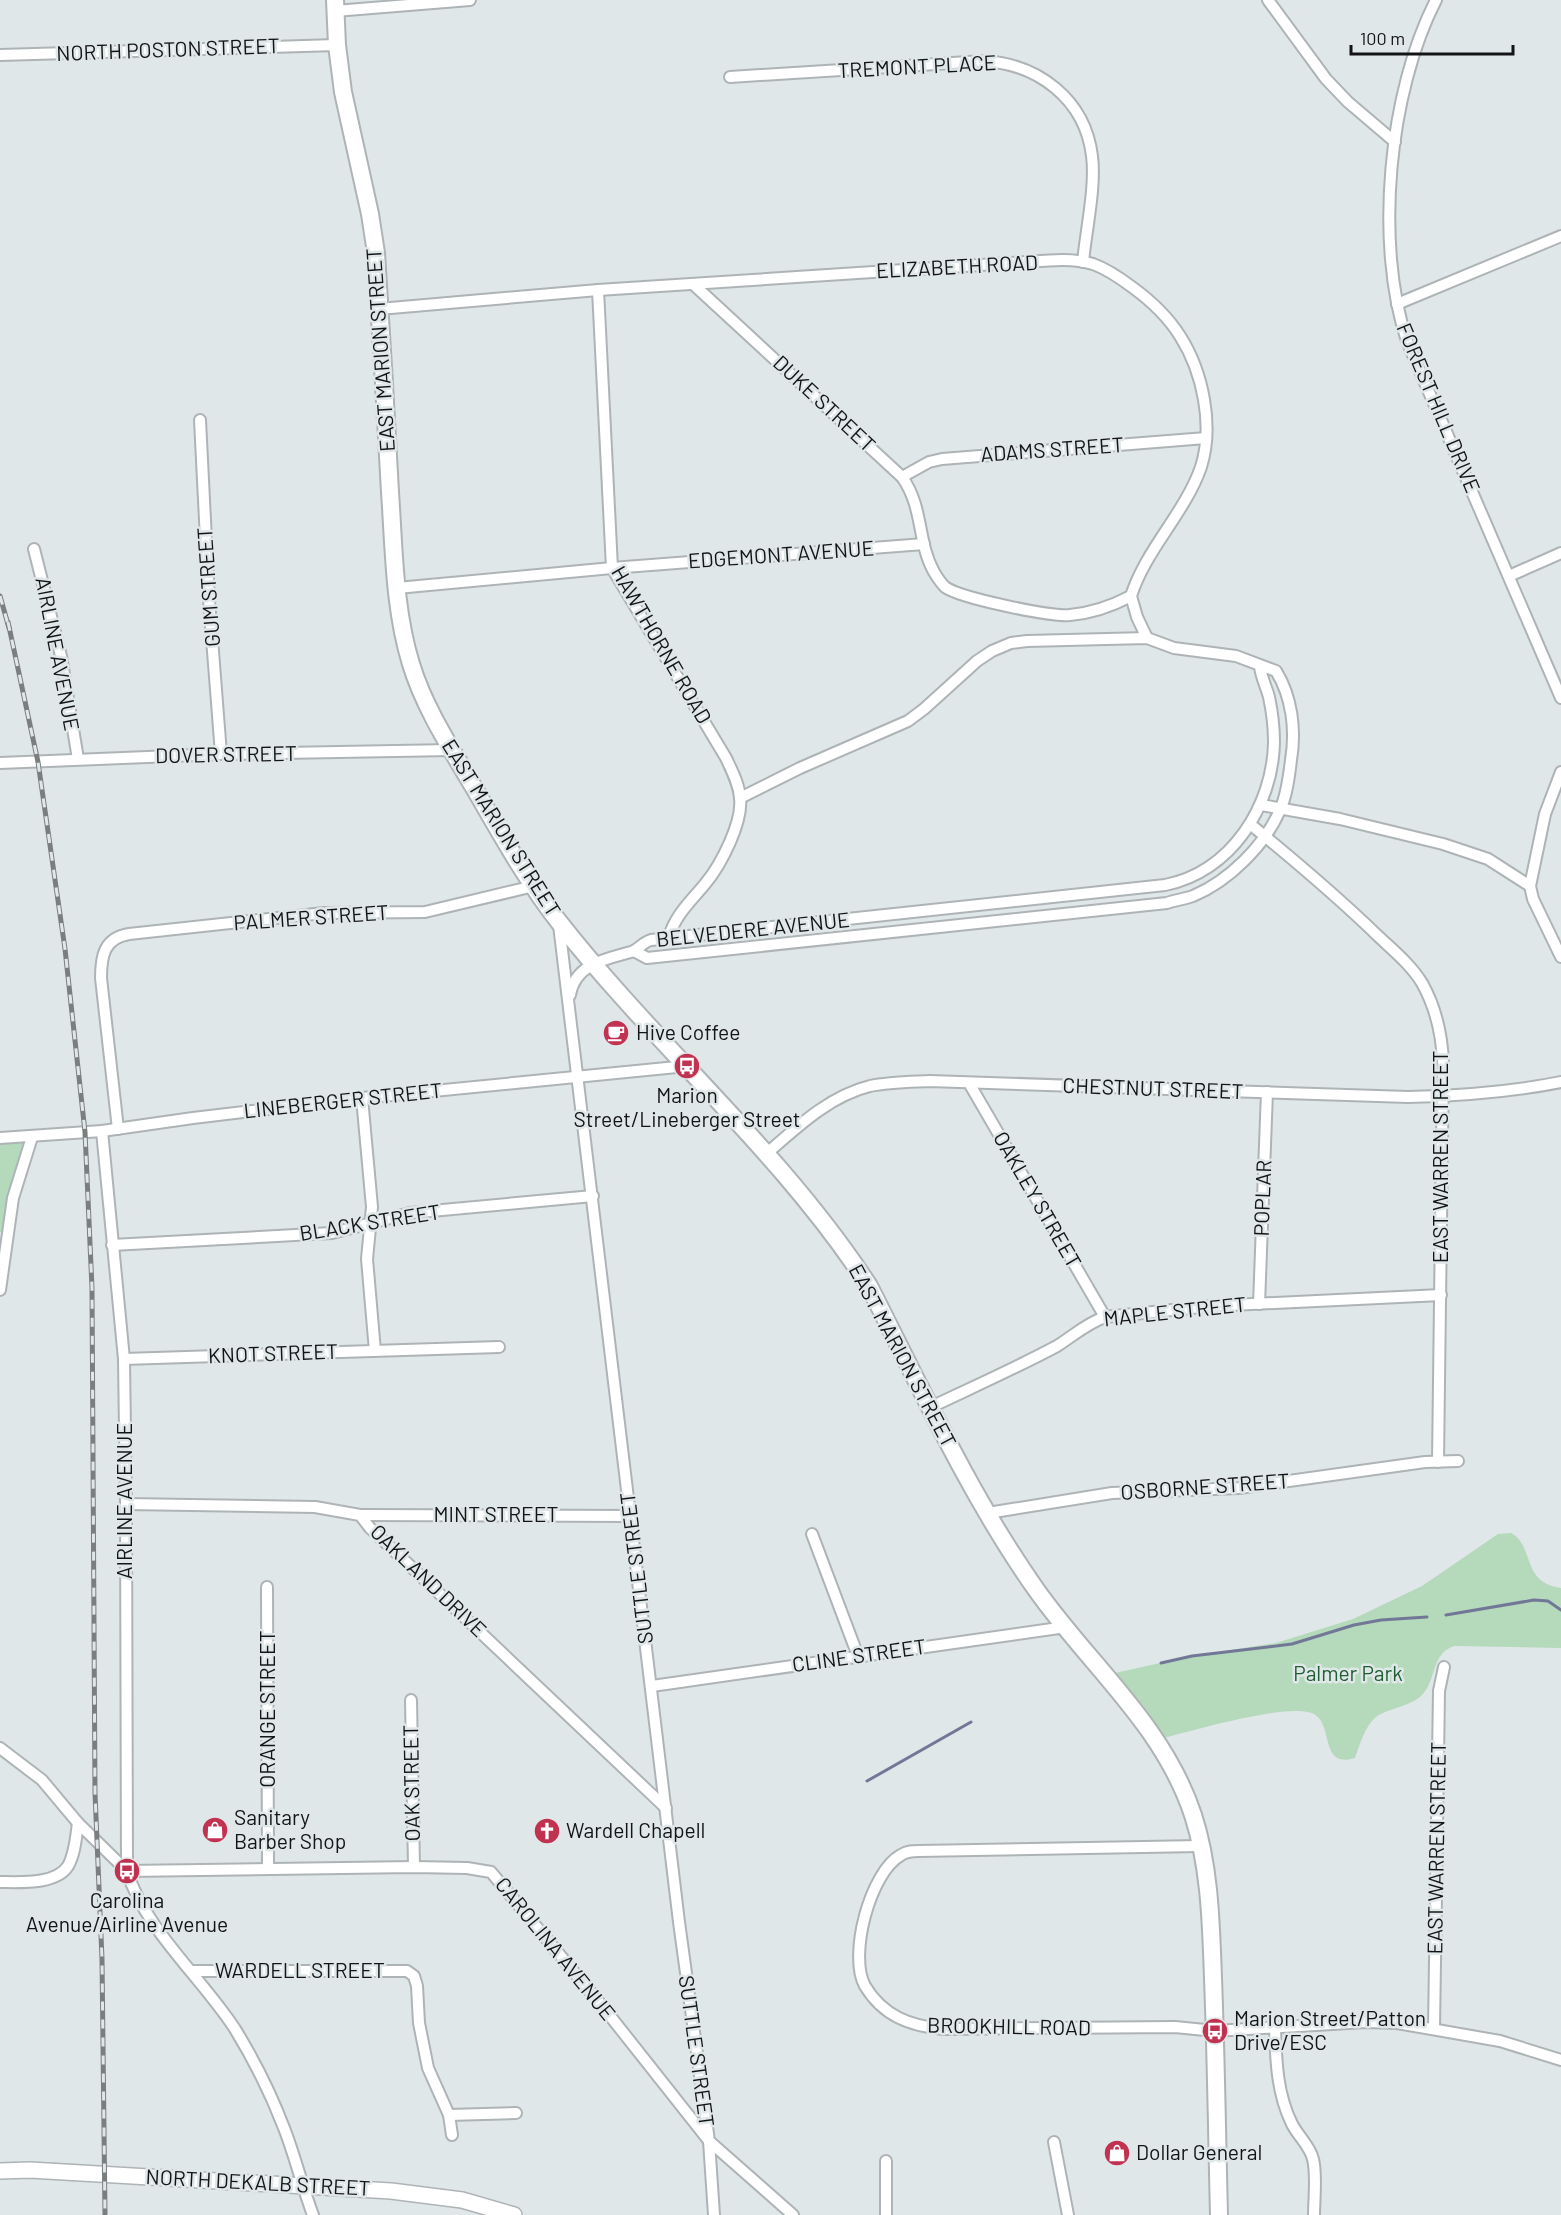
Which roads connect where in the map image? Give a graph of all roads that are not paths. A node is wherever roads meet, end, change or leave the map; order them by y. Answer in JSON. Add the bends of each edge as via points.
{"nodes":[{"id":1,"x":470,"y":0,"type":"edge"},
{"id":2,"x":1268,"y":0,"type":"edge"},
{"id":3,"x":1436,"y":0,"type":"edge"},
{"id":4,"x":335,"y":5,"type":"edge"},
{"id":5,"x":337,"y":45,"type":"junction"},
{"id":6,"x":0,"y":56,"type":"edge"},
{"id":7,"x":730,"y":77,"type":"dead end"},
{"id":8,"x":1395,"y":142,"type":"junction"},
{"id":9,"x":1561,"y":236,"type":"edge"},
{"id":10,"x":1083,"y":262,"type":"junction"},
{"id":11,"x":693,"y":284,"type":"junction"},
{"id":12,"x":598,"y":290,"type":"junction"},
{"id":13,"x":1397,"y":304,"type":"junction"},
{"id":14,"x":379,"y":309,"type":"junction"},
{"id":15,"x":200,"y":420,"type":"dead end"},
{"id":16,"x":1206,"y":438,"type":"junction"},
{"id":17,"x":902,"y":477,"type":"junction"},
{"id":18,"x":924,"y":544,"type":"junction"},
{"id":19,"x":34,"y":549,"type":"dead end"},
{"id":20,"x":1561,"y":553,"type":"edge"},
{"id":21,"x":612,"y":568,"type":"junction"},
{"id":22,"x":1509,"y":576,"type":"junction"},
{"id":23,"x":398,"y":588,"type":"junction"},
{"id":24,"x":1131,"y":596,"type":"junction"},
{"id":25,"x":1147,"y":638,"type":"junction"},
{"id":26,"x":1260,"y":666,"type":"junction"},
{"id":27,"x":1561,"y":698,"type":"edge"},
{"id":28,"x":452,"y":750,"type":"junction"},
{"id":29,"x":221,"y":754,"type":"junction"},
{"id":30,"x":78,"y":759,"type":"junction"},
{"id":31,"x":0,"y":763,"type":"edge"},
{"id":32,"x":1561,"y":772,"type":"edge"},
{"id":33,"x":1559,"y":784,"type":"edge"},
{"id":34,"x":740,"y":798,"type":"junction"},
{"id":35,"x":1261,"y":805,"type":"junction"},
{"id":36,"x":1281,"y":809,"type":"junction"},
{"id":37,"x":1250,"y":824,"type":"junction"},
{"id":38,"x":1265,"y":836,"type":"junction"},
{"id":39,"x":534,"y":886,"type":"junction"},
{"id":40,"x":1530,"y":886,"type":"junction"},
{"id":41,"x":1088,"y":893,"type":"junction"},
{"id":42,"x":1089,"y":911,"type":"junction"},
{"id":43,"x":874,"y":916,"type":"junction"},
{"id":44,"x":559,"y":921,"type":"junction"},
{"id":45,"x":876,"y":934,"type":"junction"},
{"id":46,"x":669,"y":938,"type":"junction"},
{"id":47,"x":634,"y":951,"type":"junction"},
{"id":48,"x":1561,"y":957,"type":"edge"},
{"id":49,"x":594,"y":963,"type":"junction"},
{"id":50,"x":569,"y":1001,"type":"junction"},
{"id":51,"x":687,"y":1065,"type":"junction"},
{"id":52,"x":579,"y":1075,"type":"junction"},
{"id":53,"x":1561,"y":1082,"type":"edge"},
{"id":54,"x":969,"y":1083,"type":"junction"},
{"id":55,"x":1267,"y":1092,"type":"junction"},
{"id":56,"x":1443,"y":1096,"type":"junction"},
{"id":57,"x":362,"y":1098,"type":"junction"},
{"id":58,"x":118,"y":1129,"type":"junction"},
{"id":59,"x":102,"y":1131,"type":"junction"},
{"id":60,"x":32,"y":1137,"type":"junction"},
{"id":61,"x":0,"y":1138,"type":"edge"},
{"id":62,"x":765,"y":1155,"type":"junction"},
{"id":63,"x":592,"y":1196,"type":"junction"},
{"id":64,"x":370,"y":1224,"type":"junction"},
{"id":65,"x":112,"y":1245,"type":"junction"},
{"id":66,"x":0,"y":1290,"type":"edge"},
{"id":67,"x":1441,"y":1295,"type":"junction"},
{"id":68,"x":1259,"y":1304,"type":"junction"},
{"id":69,"x":1105,"y":1317,"type":"junction"},
{"id":70,"x":499,"y":1347,"type":"dead end"},
{"id":71,"x":375,"y":1351,"type":"junction"},
{"id":72,"x":124,"y":1359,"type":"junction"},
{"id":73,"x":931,"y":1407,"type":"junction"},
{"id":74,"x":1458,"y":1461,"type":"dead end"},
{"id":75,"x":1438,"y":1462,"type":"junction"},
{"id":76,"x":126,"y":1504,"type":"junction"},
{"id":77,"x":988,"y":1513,"type":"junction"},
{"id":78,"x":360,"y":1515,"type":"junction"},
{"id":79,"x":631,"y":1516,"type":"junction"},
{"id":80,"x":812,"y":1534,"type":"dead end"},
{"id":81,"x":267,"y":1587,"type":"dead end"},
{"id":82,"x":1066,"y":1627,"type":"junction"},
{"id":83,"x":858,"y":1656,"type":"junction"},
{"id":84,"x":1444,"y":1667,"type":"dead end"},
{"id":85,"x":652,"y":1686,"type":"junction"},
{"id":86,"x":411,"y":1700,"type":"dead end"},
{"id":87,"x":0,"y":1748,"type":"edge"},
{"id":88,"x":666,"y":1808,"type":"junction"},
{"id":89,"x":78,"y":1823,"type":"junction"},
{"id":90,"x":1200,"y":1845,"type":"junction"},
{"id":91,"x":414,"y":1867,"type":"junction"},
{"id":92,"x":268,"y":1868,"type":"junction"},
{"id":93,"x":127,"y":1871,"type":"junction"},
{"id":94,"x":0,"y":1882,"type":"edge"},
{"id":95,"x":192,"y":1971,"type":"junction"},
{"id":96,"x":1275,"y":2029,"type":"junction"},
{"id":97,"x":1434,"y":2029,"type":"junction"},
{"id":98,"x":1215,"y":2031,"type":"junction"},
{"id":99,"x":1561,"y":2060,"type":"edge"},
{"id":100,"x":516,"y":2113,"type":"dead end"},
{"id":101,"x":449,"y":2115,"type":"junction"},
{"id":102,"x":452,"y":2135,"type":"dead end"},
{"id":103,"x":709,"y":2141,"type":"junction"},
{"id":104,"x":1054,"y":2142,"type":"dead end"},
{"id":105,"x":886,"y":2161,"type":"dead end"},
{"id":106,"x":0,"y":2171,"type":"edge"},
{"id":107,"x":304,"y":2186,"type":"junction"},
{"id":108,"x":313,"y":2215,"type":"edge"},
{"id":109,"x":514,"y":2215,"type":"edge"},
{"id":110,"x":714,"y":2215,"type":"edge"},
{"id":111,"x":793,"y":2215,"type":"edge"},
{"id":112,"x":886,"y":2215,"type":"edge"},
{"id":113,"x":1068,"y":2215,"type":"edge"},
{"id":114,"x":1219,"y":2215,"type":"edge"},
{"id":115,"x":1314,"y":2215,"type":"edge"}],
"edges":[{"from":1,"to":4,"type":"street"},
{"from":2,"to":8,"type":"street","via":[[1326,80]]},
{"from":3,"to":8,"type":"street","name":"FOREST HILL DRIVE","via":[[1409,72]]},
{"from":4,"to":5,"type":"main road","name":"EAST MARION STREET"},
{"from":5,"to":6,"type":"street","name":"NORTH POSTON STREET"},
{"from":5,"to":14,"type":"main road","name":"EAST MARION STREET","via":[[344,101],[370,214]]},
{"from":7,"to":10,"type":"street","name":"TREMONT PLACE","via":[[984,61],[1030,70],[1067,99],[1089,140],[1093,170]]},
{"from":8,"to":13,"type":"street","name":"FOREST HILL DRIVE","via":[[1389,220]]},
{"from":9,"to":13,"type":"street"},
{"from":10,"to":11,"type":"street","name":"ELIZABETH ROAD","via":[[1011,263]]},
{"from":10,"to":16,"type":"street","name":"ELIZABETH ROAD","via":[[1106,270],[1139,293],[1180,336],[1200,384]]},
{"from":11,"to":12,"type":"street","name":"ELIZABETH ROAD"},
{"from":11,"to":17,"type":"street","name":"DUKE STREET"},
{"from":12,"to":14,"type":"street","name":"ELIZABETH ROAD"},
{"from":12,"to":21,"type":"street","name":"HAWTHORNE ROAD"},
{"from":13,"to":22,"type":"street","name":"FOREST HILL DRIVE","via":[[1407,341]]},
{"from":14,"to":23,"type":"main road","name":"EAST MARION STREET"},
{"from":15,"to":29,"type":"street","name":"GUM STREET"},
{"from":16,"to":17,"type":"street","name":"ADAMS STREET","via":[[942,459]]},
{"from":16,"to":24,"type":"street","name":"ELIZABETH ROAD","via":[[1192,487]]},
{"from":17,"to":18,"type":"street","name":"DUKE STREET","via":[[915,501]]},
{"from":18,"to":21,"type":"street","name":"EDGEMONT AVENUE"},
{"from":18,"to":24,"type":"street","via":[[930,564],[946,587],[983,600],[1062,616],[1112,606]]},
{"from":19,"to":30,"type":"street","name":"AIRLINE AVENUE","via":[[61,656]]},
{"from":20,"to":22,"type":"street"},
{"from":21,"to":23,"type":"street","name":"EDGEMONT AVENUE"},
{"from":21,"to":34,"type":"street","name":"HAWTHORNE ROAD","via":[[726,758]]},
{"from":22,"to":27,"type":"street","name":"FOREST HILL DRIVE"},
{"from":23,"to":28,"type":"main road","name":"EAST MARION STREET","via":[[411,663]]},
{"from":24,"to":25,"type":"street"},
{"from":25,"to":26,"type":"street","name":"BELVEDERE AVENUE","via":[[1174,648],[1236,656]]},
{"from":25,"to":34,"type":"street","via":[[1027,641],[1000,647],[977,661],[908,721]]},
{"from":26,"to":35,"type":"street","name":"BELVEDERE AVENUE","via":[[1269,696],[1274,740]]},
{"from":26,"to":36,"type":"street","name":"BELVEDERE AVENUE","via":[[1276,671],[1287,693],[1291,716],[1293,750]]},
{"from":28,"to":29,"type":"street","name":"DOVER STREET"},
{"from":28,"to":39,"type":"main road","name":"EAST MARION STREET"},
{"from":29,"to":30,"type":"street","name":"DOVER STREET"},
{"from":30,"to":31,"type":"street","name":"DOVER STREET"},
{"from":32,"to":33,"type":"street"},
{"from":33,"to":40,"type":"street","via":[[1545,814]]},
{"from":34,"to":46,"type":"street","name":"HAWTHORNE ROAD","via":[[737,823],[717,867],[676,919]]},
{"from":35,"to":36,"type":"street"},
{"from":35,"to":37,"type":"street","name":"BELVEDERE AVENUE"},
{"from":36,"to":38,"type":"street","name":"BELVEDERE AVENUE"},
{"from":36,"to":40,"type":"street","via":[[1443,844],[1488,859]]},
{"from":37,"to":38,"type":"street","name":"EAST WARREN STREET"},
{"from":37,"to":41,"type":"street","name":"BELVEDERE AVENUE","via":[[1239,841],[1214,863],[1178,882]]},
{"from":38,"to":42,"type":"street","name":"BELVEDERE AVENUE","via":[[1216,884],[1193,896],[1167,903]]},
{"from":38,"to":56,"type":"street","name":"EAST WARREN STREET","via":[[1327,887],[1416,974],[1441,1035]]},
{"from":39,"to":44,"type":"main road","name":"EAST MARION STREET"},
{"from":39,"to":58,"type":"street","name":"PALMER STREET","via":[[425,912],[294,916],[123,935],[109,942],[102,955],[100,978]]},
{"from":40,"to":48,"type":"street"},
{"from":41,"to":42,"type":"street"},
{"from":41,"to":43,"type":"street","name":"BELVEDERE AVENUE"},
{"from":42,"to":45,"type":"street","name":"BELVEDERE AVENUE"},
{"from":43,"to":45,"type":"street","name":"BELVEDERE AVENUE"},
{"from":43,"to":46,"type":"street","name":"BELVEDERE AVENUE"},
{"from":44,"to":49,"type":"main road","name":"EAST MARION STREET"},
{"from":44,"to":50,"type":"street","name":"SUTTLE STREET"},
{"from":45,"to":47,"type":"street","name":"BELVEDERE AVENUE","via":[[648,958]]},
{"from":46,"to":47,"type":"street","name":"BELVEDERE AVENUE","via":[[648,940]]},
{"from":47,"to":49,"type":"street","name":"BELVEDERE AVENUE"},
{"from":49,"to":50,"type":"street","via":[[574,980]]},
{"from":49,"to":51,"type":"main road","name":"EAST MARION STREET"},
{"from":50,"to":52,"type":"street","name":"SUTTLE STREET"},
{"from":51,"to":52,"type":"street","name":"LINEBERGER STREET"},
{"from":51,"to":62,"type":"main road","name":"EAST MARION STREET"},
{"from":52,"to":57,"type":"street","name":"LINEBERGER STREET"},
{"from":52,"to":63,"type":"street","name":"SUTTLE STREET"},
{"from":53,"to":56,"type":"street","name":"CHESTNUT STREET"},
{"from":54,"to":55,"type":"street","name":"CHESTNUT STREET"},
{"from":54,"to":62,"type":"street","name":"CHESTNUT STREET","via":[[898,1082],[854,1091],[795,1129]]},
{"from":54,"to":69,"type":"street","name":"OAKLEY STREET"},
{"from":55,"to":56,"type":"street","name":"CHESTNUT STREET"},
{"from":55,"to":68,"type":"street","name":"POPLAR"},
{"from":56,"to":67,"type":"street","name":"EAST WARREN STREET"},
{"from":57,"to":58,"type":"street","name":"LINEBERGER STREET"},
{"from":57,"to":64,"type":"street","via":[[372,1208]]},
{"from":58,"to":59,"type":"street","name":"LINEBERGER STREET"},
{"from":59,"to":60,"type":"street","name":"LINEBERGER STREET"},
{"from":59,"to":65,"type":"street","name":"AIRLINE AVENUE"},
{"from":60,"to":61,"type":"street","name":"LINEBERGER STREET"},
{"from":60,"to":66,"type":"street","via":[[13,1198]]},
{"from":62,"to":73,"type":"main road","name":"EAST MARION STREET","via":[[819,1217],[864,1278]]},
{"from":63,"to":64,"type":"street","name":"BLACK STREET","via":[[410,1213]]},
{"from":63,"to":79,"type":"street","name":"SUTTLE STREET"},
{"from":64,"to":65,"type":"street","name":"BLACK STREET","via":[[332,1233]]},
{"from":64,"to":71,"type":"street","via":[[367,1259]]},
{"from":65,"to":72,"type":"street","name":"AIRLINE AVENUE"},
{"from":67,"to":68,"type":"street","name":"MAPLE STREET"},
{"from":67,"to":75,"type":"street","name":"EAST WARREN STREET"},
{"from":68,"to":69,"type":"street","name":"MAPLE STREET"},
{"from":69,"to":73,"type":"street","name":"MAPLE STREET","via":[[1058,1345]]},
{"from":70,"to":71,"type":"street","name":"KNOT STREET"},
{"from":71,"to":72,"type":"street","name":"KNOT STREET"},
{"from":72,"to":76,"type":"street","name":"AIRLINE AVENUE"},
{"from":73,"to":77,"type":"main road","name":"EAST MARION STREET"},
{"from":74,"to":75,"type":"street","name":"OSBORNE STREET"},
{"from":75,"to":77,"type":"street","name":"OSBORNE STREET","via":[[1239,1488],[1112,1493]]},
{"from":76,"to":78,"type":"street","name":"OAKLAND DRIVE","via":[[315,1507]]},
{"from":76,"to":93,"type":"street","name":"AIRLINE AVENUE"},
{"from":77,"to":82,"type":"main road","name":"EAST MARION STREET","via":[[1036,1590]]},
{"from":78,"to":79,"type":"street","name":"MINT STREET"},
{"from":78,"to":88,"type":"street","name":"OAKLAND DRIVE"},
{"from":79,"to":85,"type":"street","name":"SUTTLE STREET"},
{"from":80,"to":83,"type":"street"},
{"from":81,"to":92,"type":"street","name":"ORANGE STREET"},
{"from":82,"to":83,"type":"street","name":"CLINE STREET"},
{"from":82,"to":90,"type":"main road","name":"EAST MARION STREET","via":[[1167,1758],[1194,1816]]},
{"from":83,"to":85,"type":"street","name":"CLINE STREET"},
{"from":84,"to":97,"type":"street","name":"EAST WARREN STREET","via":[[1439,1691]]},
{"from":85,"to":88,"type":"street","name":"SUTTLE STREET"},
{"from":86,"to":91,"type":"street","name":"OAK STREET"},
{"from":87,"to":89,"type":"street","via":[[42,1780]]},
{"from":88,"to":103,"type":"street","name":"SUTTLE STREET"},
{"from":89,"to":93,"type":"street"},
{"from":89,"to":94,"type":"street","via":[[68,1866],[60,1874]]},
{"from":90,"to":98,"type":"main road","name":"EAST MARION STREET","via":[[1211,1938]]},
{"from":90,"to":98,"type":"street","name":"BROOKHILL ROAD","via":[[908,1852],[894,1860],[876,1887],[860,1939],[859,1956],[865,1985],[874,1997],[892,2015],[922,2027],[1175,2027]]},
{"from":91,"to":92,"type":"street","name":"CAROLINA AVENUE"},
{"from":91,"to":103,"type":"street","name":"CAROLINA AVENUE","via":[[480,1869],[499,1879]]},
{"from":92,"to":93,"type":"street","name":"CAROLINA AVENUE"},
{"from":93,"to":95,"type":"street","via":[[132,1888],[156,1927]]},
{"from":95,"to":101,"type":"street","name":"WARDELL STREET","via":[[407,1971],[414,1976],[417,1986],[428,2068]]},
{"from":95,"to":107,"type":"street","via":[[235,2030],[261,2076],[285,2129]]},
{"from":96,"to":97,"type":"street","name":"BROOKHILL ROAD","via":[[1366,2022]]},
{"from":96,"to":98,"type":"street","name":"BROOKHILL ROAD"},
{"from":96,"to":115,"type":"street","via":[[1277,2072],[1286,2110],[1313,2160]]},
{"from":97,"to":99,"type":"street","name":"BROOKHILL ROAD","via":[[1500,2041]]},
{"from":98,"to":114,"type":"main road","name":"EAST MARION STREET"},
{"from":100,"to":101,"type":"street"},
{"from":101,"to":102,"type":"street"},
{"from":103,"to":110,"type":"street","name":"SUTTLE STREET"},
{"from":103,"to":111,"type":"street","name":"CAROLINA AVENUE"},
{"from":104,"to":113,"type":"street"},
{"from":105,"to":112,"type":"street"},
{"from":106,"to":107,"type":"main road","name":"NORTH DEKALB STREET"},
{"from":107,"to":108,"type":"street"},
{"from":107,"to":109,"type":"main road","name":"NORTH DEKALB STREET","via":[[436,2195]]}]}
